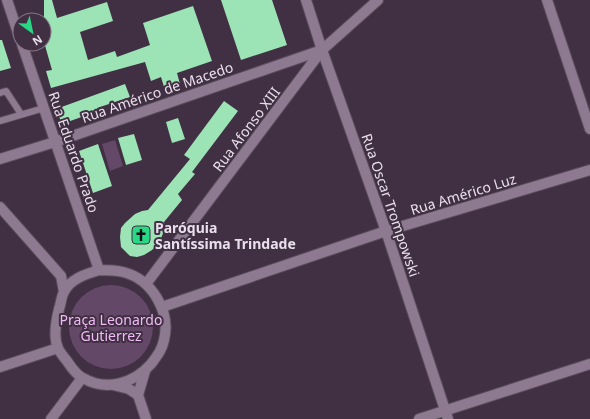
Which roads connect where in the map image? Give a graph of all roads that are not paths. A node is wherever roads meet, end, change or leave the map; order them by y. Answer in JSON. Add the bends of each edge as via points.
{"nodes":[{"id":1,"x":7,"y":0,"type":"edge"},
{"id":2,"x":306,"y":0,"type":"edge"},
{"id":3,"x":378,"y":0,"type":"edge"},
{"id":4,"x":547,"y":0,"type":"edge"},
{"id":5,"x":12,"y":15,"type":"edge"},
{"id":6,"x":322,"y":50,"type":"junction"},
{"id":7,"x":25,"y":52,"type":"edge"},
{"id":8,"x":0,"y":93,"type":"edge"},
{"id":9,"x":44,"y":108,"type":"junction"},
{"id":10,"x":21,"y":114,"type":"junction"},
{"id":11,"x":0,"y":121,"type":"edge"},
{"id":12,"x":590,"y":129,"type":"edge"},
{"id":13,"x":55,"y":142,"type":"junction"},
{"id":14,"x":0,"y":159,"type":"edge"},
{"id":15,"x":590,"y":170,"type":"edge"},
{"id":16,"x":0,"y":207,"type":"edge"},
{"id":17,"x":386,"y":231,"type":"junction"},
{"id":18,"x":99,"y":270,"type":"junction"},
{"id":19,"x":60,"y":276,"type":"junction"},
{"id":20,"x":76,"y":279,"type":"junction"},
{"id":21,"x":146,"y":284,"type":"junction"},
{"id":22,"x":64,"y":292,"type":"junction"},
{"id":23,"x":162,"y":307,"type":"junction"},
{"id":24,"x":58,"y":348,"type":"junction"},
{"id":25,"x":590,"y":364,"type":"edge"},
{"id":26,"x":0,"y":367,"type":"edge"},
{"id":27,"x":145,"y":371,"type":"junction"},
{"id":28,"x":82,"y":378,"type":"junction"},
{"id":29,"x":113,"y":385,"type":"junction"},
{"id":30,"x":138,"y":395,"type":"junction"},
{"id":31,"x":447,"y":415,"type":"edge"},
{"id":32,"x":51,"y":419,"type":"edge"},
{"id":33,"x":146,"y":419,"type":"edge"},
{"id":34,"x":420,"y":419,"type":"edge"}],
"edges":[{"from":1,"to":5,"type":"street"},
{"from":2,"to":6,"type":"street","name":"Rua Oscar Trompowski"},
{"from":3,"to":6,"type":"street","name":"Rua Afonso XIII"},
{"from":4,"to":12,"type":"street"},
{"from":6,"to":13,"type":"street","name":"Rua Américo de Macedo"},
{"from":6,"to":17,"type":"street","name":"Rua Oscar Trompowski"},
{"from":6,"to":21,"type":"street","name":"Rua Afonso XIII"},
{"from":7,"to":9,"type":"street","name":"Rua Eduardo Prado"},
{"from":8,"to":10,"type":"lane","via":[[6,91]]},
{"from":9,"to":10,"type":"lane"},
{"from":9,"to":13,"type":"street","name":"Rua Eduardo Prado"},
{"from":10,"to":11,"type":"lane"},
{"from":13,"to":14,"type":"street","name":"Rua Américo de Macedo"},
{"from":13,"to":18,"type":"street","name":"Rua Eduardo Prado"},
{"from":15,"to":17,"type":"street","name":"Rua Américo Luz"},
{"from":16,"to":19,"type":"street"},
{"from":17,"to":23,"type":"street","name":"Rua Américo Luz"},
{"from":17,"to":31,"type":"street","name":"Rua Oscar Trompowski"},
{"from":18,"to":20,"type":"street"},
{"from":18,"to":21,"type":"street","via":[[124,272]]},
{"from":19,"to":20,"type":"street"},
{"from":19,"to":22,"type":"street"},
{"from":20,"to":22,"type":"street"},
{"from":21,"to":23,"type":"street"},
{"from":22,"to":24,"type":"street","via":[[56,326]]},
{"from":23,"to":27,"type":"street","via":[[164,340],[158,355]]},
{"from":24,"to":26,"type":"street"},
{"from":24,"to":28,"type":"street","via":[[73,370]]},
{"from":25,"to":31,"type":"street"},
{"from":27,"to":29,"type":"street","via":[[132,380]]},
{"from":27,"to":30,"type":"street"},
{"from":28,"to":29,"type":"street"},
{"from":28,"to":32,"type":"street"},
{"from":29,"to":30,"type":"street","via":[[129,389]]},
{"from":30,"to":33,"type":"street"},
{"from":31,"to":34,"type":"street"}]}
